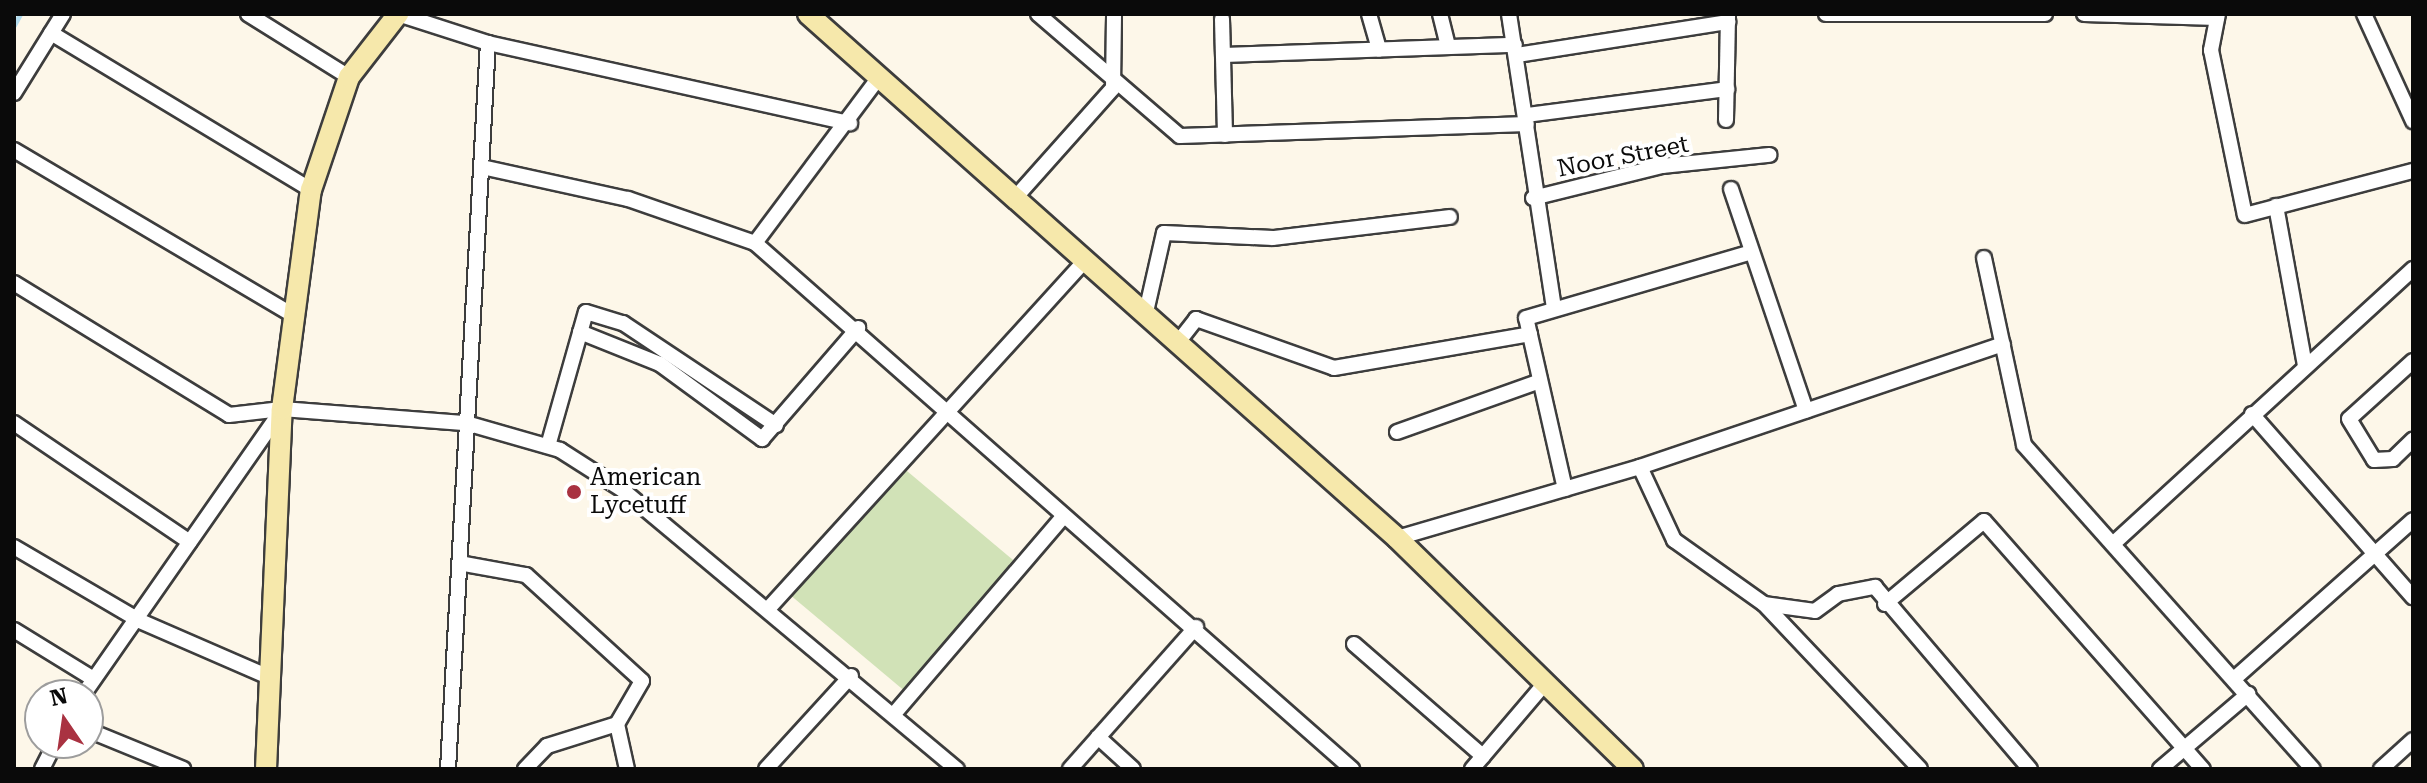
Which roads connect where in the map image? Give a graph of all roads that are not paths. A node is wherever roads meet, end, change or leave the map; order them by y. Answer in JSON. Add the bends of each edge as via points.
{"nodes":[{"id":1,"x":63,"y":14,"type":"edge"},
{"id":2,"x":248,"y":14,"type":"edge"},
{"id":3,"x":398,"y":14,"type":"edge"},
{"id":4,"x":808,"y":14,"type":"edge"},
{"id":5,"x":1038,"y":14,"type":"edge"},
{"id":6,"x":1114,"y":14,"type":"edge"},
{"id":7,"x":1369,"y":14,"type":"edge"},
{"id":8,"x":1440,"y":14,"type":"edge"},
{"id":9,"x":1509,"y":14,"type":"edge"},
{"id":10,"x":1826,"y":14,"type":"edge"},
{"id":11,"x":2045,"y":14,"type":"edge"},
{"id":12,"x":2084,"y":14,"type":"edge"},
{"id":13,"x":2114,"y":14,"type":"edge"},
{"id":14,"x":2364,"y":14,"type":"edge"},
{"id":15,"x":2218,"y":16,"type":"edge"},
{"id":16,"x":1728,"y":18,"type":"edge"},
{"id":17,"x":1222,"y":19,"type":"dead end"},
{"id":18,"x":51,"y":33,"type":"junction"},
{"id":19,"x":488,"y":43,"type":"junction"},
{"id":20,"x":1448,"y":47,"type":"junction"},
{"id":21,"x":1379,"y":50,"type":"junction"},
{"id":22,"x":1516,"y":50,"type":"junction"},
{"id":23,"x":1224,"y":55,"type":"junction"},
{"id":24,"x":349,"y":77,"type":"junction"},
{"id":25,"x":879,"y":77,"type":"junction"},
{"id":26,"x":1113,"y":77,"type":"junction"},
{"id":27,"x":1727,"y":89,"type":"junction"},
{"id":28,"x":14,"y":93,"type":"edge"},
{"id":29,"x":1527,"y":120,"type":"junction"},
{"id":30,"x":1726,"y":120,"type":"dead end"},
{"id":31,"x":2413,"y":121,"type":"edge"},
{"id":32,"x":850,"y":123,"type":"junction"},
{"id":33,"x":1225,"y":135,"type":"junction"},
{"id":34,"x":14,"y":150,"type":"edge"},
{"id":35,"x":1769,"y":155,"type":"dead end"},
{"id":36,"x":482,"y":167,"type":"junction"},
{"id":37,"x":2413,"y":171,"type":"edge"},
{"id":38,"x":1731,"y":189,"type":"dead end"},
{"id":39,"x":311,"y":190,"type":"junction"},
{"id":40,"x":1015,"y":198,"type":"junction"},
{"id":41,"x":1533,"y":198,"type":"junction"},
{"id":42,"x":2276,"y":206,"type":"junction"},
{"id":43,"x":1450,"y":217,"type":"dead end"},
{"id":44,"x":755,"y":243,"type":"junction"},
{"id":45,"x":1748,"y":253,"type":"junction"},
{"id":46,"x":1984,"y":258,"type":"dead end"},
{"id":47,"x":1086,"y":259,"type":"junction"},
{"id":48,"x":2413,"y":269,"type":"edge"},
{"id":49,"x":14,"y":283,"type":"edge"},
{"id":50,"x":1554,"y":309,"type":"junction"},
{"id":51,"x":1146,"y":312,"type":"junction"},
{"id":52,"x":293,"y":315,"type":"junction"},
{"id":53,"x":858,"y":328,"type":"junction"},
{"id":54,"x":580,"y":332,"type":"junction"},
{"id":55,"x":1530,"y":334,"type":"junction"},
{"id":56,"x":1179,"y":341,"type":"junction"},
{"id":57,"x":2003,"y":344,"type":"junction"},
{"id":58,"x":2413,"y":361,"type":"edge"},
{"id":59,"x":2305,"y":366,"type":"junction"},
{"id":60,"x":1540,"y":381,"type":"junction"},
{"id":61,"x":282,"y":409,"type":"junction"},
{"id":62,"x":1806,"y":411,"type":"junction"},
{"id":63,"x":943,"y":414,"type":"junction"},
{"id":64,"x":2252,"y":414,"type":"junction"},
{"id":65,"x":14,"y":423,"type":"edge"},
{"id":66,"x":466,"y":423,"type":"junction"},
{"id":67,"x":776,"y":425,"type":"junction"},
{"id":68,"x":1397,"y":432,"type":"dead end"},
{"id":69,"x":2413,"y":440,"type":"edge"},
{"id":70,"x":548,"y":446,"type":"junction"},
{"id":71,"x":1640,"y":467,"type":"junction"},
{"id":72,"x":1565,"y":489,"type":"junction"},
{"id":73,"x":1063,"y":517,"type":"junction"},
{"id":74,"x":2413,"y":520,"type":"edge"},
{"id":75,"x":1397,"y":538,"type":"junction"},
{"id":76,"x":190,"y":542,"type":"junction"},
{"id":77,"x":2114,"y":543,"type":"junction"},
{"id":78,"x":14,"y":547,"type":"edge"},
{"id":79,"x":2375,"y":554,"type":"junction"},
{"id":80,"x":459,"y":563,"type":"junction"},
{"id":81,"x":2413,"y":597,"type":"edge"},
{"id":82,"x":1764,"y":604,"type":"junction"},
{"id":83,"x":1885,"y":604,"type":"junction"},
{"id":84,"x":768,"y":609,"type":"junction"},
{"id":85,"x":140,"y":621,"type":"junction"},
{"id":86,"x":1196,"y":627,"type":"junction"},
{"id":87,"x":14,"y":630,"type":"edge"},
{"id":88,"x":1354,"y":644,"type":"dead end"},
{"id":89,"x":851,"y":676,"type":"junction"},
{"id":90,"x":92,"y":678,"type":"joint"},
{"id":91,"x":271,"y":678,"type":"junction"},
{"id":92,"x":2234,"y":679,"type":"junction"},
{"id":93,"x":1546,"y":682,"type":"junction"},
{"id":94,"x":2248,"y":694,"type":"junction"},
{"id":95,"x":894,"y":714,"type":"junction"},
{"id":96,"x":617,"y":724,"type":"junction"},
{"id":97,"x":104,"y":737,"type":"edge"},
{"id":98,"x":1098,"y":737,"type":"junction"},
{"id":99,"x":2413,"y":740,"type":"edge"},
{"id":100,"x":2184,"y":746,"type":"junction"},
{"id":101,"x":1483,"y":756,"type":"junction"},
{"id":102,"x":183,"y":769,"type":"edge"},
{"id":103,"x":266,"y":769,"type":"edge"},
{"id":104,"x":448,"y":769,"type":"edge"},
{"id":105,"x":525,"y":769,"type":"edge"},
{"id":106,"x":627,"y":769,"type":"edge"},
{"id":107,"x":766,"y":769,"type":"edge"},
{"id":108,"x":957,"y":769,"type":"edge"},
{"id":109,"x":1070,"y":769,"type":"edge"},
{"id":110,"x":1133,"y":769,"type":"edge"},
{"id":111,"x":1352,"y":769,"type":"edge"},
{"id":112,"x":1472,"y":769,"type":"edge"},
{"id":113,"x":1633,"y":769,"type":"edge"},
{"id":114,"x":1920,"y":769,"type":"edge"},
{"id":115,"x":2030,"y":769,"type":"edge"},
{"id":116,"x":2160,"y":769,"type":"edge"},
{"id":117,"x":2203,"y":769,"type":"edge"},
{"id":118,"x":2313,"y":769,"type":"edge"},
{"id":119,"x":2381,"y":769,"type":"edge"}],
"edges":[{"from":1,"to":18,"type":"street"},
{"from":2,"to":24,"type":"street"},
{"from":3,"to":19,"type":"street"},
{"from":3,"to":24,"type":"street"},
{"from":4,"to":25,"type":"street"},
{"from":5,"to":26,"type":"street"},
{"from":6,"to":26,"type":"street"},
{"from":7,"to":21,"type":"street"},
{"from":8,"to":20,"type":"street"},
{"from":9,"to":22,"type":"street"},
{"from":10,"to":11,"type":"street"},
{"from":12,"to":13,"type":"street"},
{"from":13,"to":15,"type":"street"},
{"from":14,"to":31,"type":"street"},
{"from":15,"to":42,"type":"street","via":[[2211,50],[2245,215]]},
{"from":16,"to":22,"type":"street"},
{"from":16,"to":27,"type":"street"},
{"from":17,"to":23,"type":"street"},
{"from":18,"to":28,"type":"street"},
{"from":18,"to":39,"type":"street"},
{"from":19,"to":32,"type":"street"},
{"from":19,"to":36,"type":"street"},
{"from":20,"to":21,"type":"street"},
{"from":20,"to":22,"type":"street"},
{"from":21,"to":23,"type":"street"},
{"from":22,"to":29,"type":"street"},
{"from":23,"to":33,"type":"street"},
{"from":24,"to":39,"type":"street"},
{"from":25,"to":32,"type":"street"},
{"from":25,"to":40,"type":"street"},
{"from":26,"to":33,"type":"street","via":[[1180,136]]},
{"from":26,"to":40,"type":"street","via":[[1113,88]]},
{"from":27,"to":29,"type":"street"},
{"from":27,"to":30,"type":"street"},
{"from":29,"to":33,"type":"street"},
{"from":29,"to":41,"type":"street"},
{"from":32,"to":44,"type":"street"},
{"from":34,"to":52,"type":"street"},
{"from":35,"to":41,"type":"street","name":"Noor Street","via":[[1662,166]]},
{"from":36,"to":44,"type":"street","via":[[628,199]]},
{"from":36,"to":66,"type":"street"},
{"from":37,"to":42,"type":"street"},
{"from":38,"to":45,"type":"street"},
{"from":39,"to":52,"type":"street"},
{"from":40,"to":47,"type":"street"},
{"from":41,"to":50,"type":"street"},
{"from":42,"to":59,"type":"street"},
{"from":43,"to":51,"type":"street","via":[[1273,238],[1164,233]]},
{"from":44,"to":53,"type":"street"},
{"from":45,"to":50,"type":"street"},
{"from":45,"to":62,"type":"street"},
{"from":46,"to":57,"type":"street"},
{"from":47,"to":51,"type":"street"},
{"from":47,"to":63,"type":"street"},
{"from":48,"to":59,"type":"street"},
{"from":49,"to":61,"type":"street","via":[[229,415]]},
{"from":50,"to":55,"type":"street","via":[[1526,318]]},
{"from":51,"to":56,"type":"street"},
{"from":52,"to":61,"type":"street"},
{"from":53,"to":63,"type":"street"},
{"from":53,"to":67,"type":"street"},
{"from":54,"to":67,"type":"street","via":[[660,364],[762,439]]},
{"from":54,"to":67,"type":"street","via":[[586,312],[623,323]]},
{"from":54,"to":70,"type":"street"},
{"from":55,"to":56,"type":"street","via":[[1334,368],[1196,319]]},
{"from":55,"to":60,"type":"street"},
{"from":56,"to":75,"type":"street"},
{"from":57,"to":62,"type":"street"},
{"from":57,"to":77,"type":"street","via":[[2024,445]]},
{"from":58,"to":69,"type":"street","via":[[2349,419],[2374,460],[2393,459]]},
{"from":59,"to":64,"type":"street"},
{"from":60,"to":68,"type":"street"},
{"from":60,"to":72,"type":"street"},
{"from":61,"to":66,"type":"street"},
{"from":61,"to":76,"type":"street"},
{"from":61,"to":91,"type":"street"},
{"from":62,"to":71,"type":"street"},
{"from":63,"to":73,"type":"street"},
{"from":63,"to":84,"type":"street"},
{"from":64,"to":77,"type":"street"},
{"from":64,"to":79,"type":"street"},
{"from":65,"to":76,"type":"street"},
{"from":66,"to":70,"type":"street"},
{"from":66,"to":80,"type":"street"},
{"from":70,"to":84,"type":"street","via":[[624,491]]},
{"from":71,"to":72,"type":"street"},
{"from":71,"to":82,"type":"street","via":[[1674,540]]},
{"from":72,"to":75,"type":"street"},
{"from":73,"to":86,"type":"street"},
{"from":73,"to":95,"type":"street"},
{"from":74,"to":79,"type":"street"},
{"from":75,"to":93,"type":"street"},
{"from":76,"to":85,"type":"street"},
{"from":77,"to":92,"type":"street"},
{"from":78,"to":85,"type":"street"},
{"from":79,"to":81,"type":"street"},
{"from":79,"to":92,"type":"street"},
{"from":80,"to":96,"type":"street","via":[[526,575],[642,681]]},
{"from":80,"to":104,"type":"street"},
{"from":82,"to":83,"type":"street","via":[[1815,611],[1838,594],[1875,587]]},
{"from":82,"to":114,"type":"street"},
{"from":83,"to":100,"type":"street","via":[[1984,521]]},
{"from":83,"to":115,"type":"street"},
{"from":84,"to":89,"type":"street"},
{"from":85,"to":90,"type":"street"},
{"from":85,"to":91,"type":"street"},
{"from":86,"to":98,"type":"street"},
{"from":86,"to":111,"type":"street"},
{"from":87,"to":90,"type":"street"},
{"from":88,"to":101,"type":"street"},
{"from":89,"to":95,"type":"street"},
{"from":89,"to":107,"type":"street"},
{"from":91,"to":103,"type":"street"},
{"from":92,"to":94,"type":"street"},
{"from":93,"to":101,"type":"street"},
{"from":93,"to":113,"type":"street"},
{"from":94,"to":100,"type":"street"},
{"from":94,"to":118,"type":"street"},
{"from":95,"to":108,"type":"street"},
{"from":96,"to":105,"type":"street","via":[[547,746]]},
{"from":96,"to":106,"type":"street"},
{"from":97,"to":102,"type":"street"},
{"from":98,"to":109,"type":"street"},
{"from":98,"to":110,"type":"street"},
{"from":99,"to":119,"type":"street"},
{"from":100,"to":116,"type":"street"},
{"from":100,"to":117,"type":"street"},
{"from":101,"to":112,"type":"street"}]}
